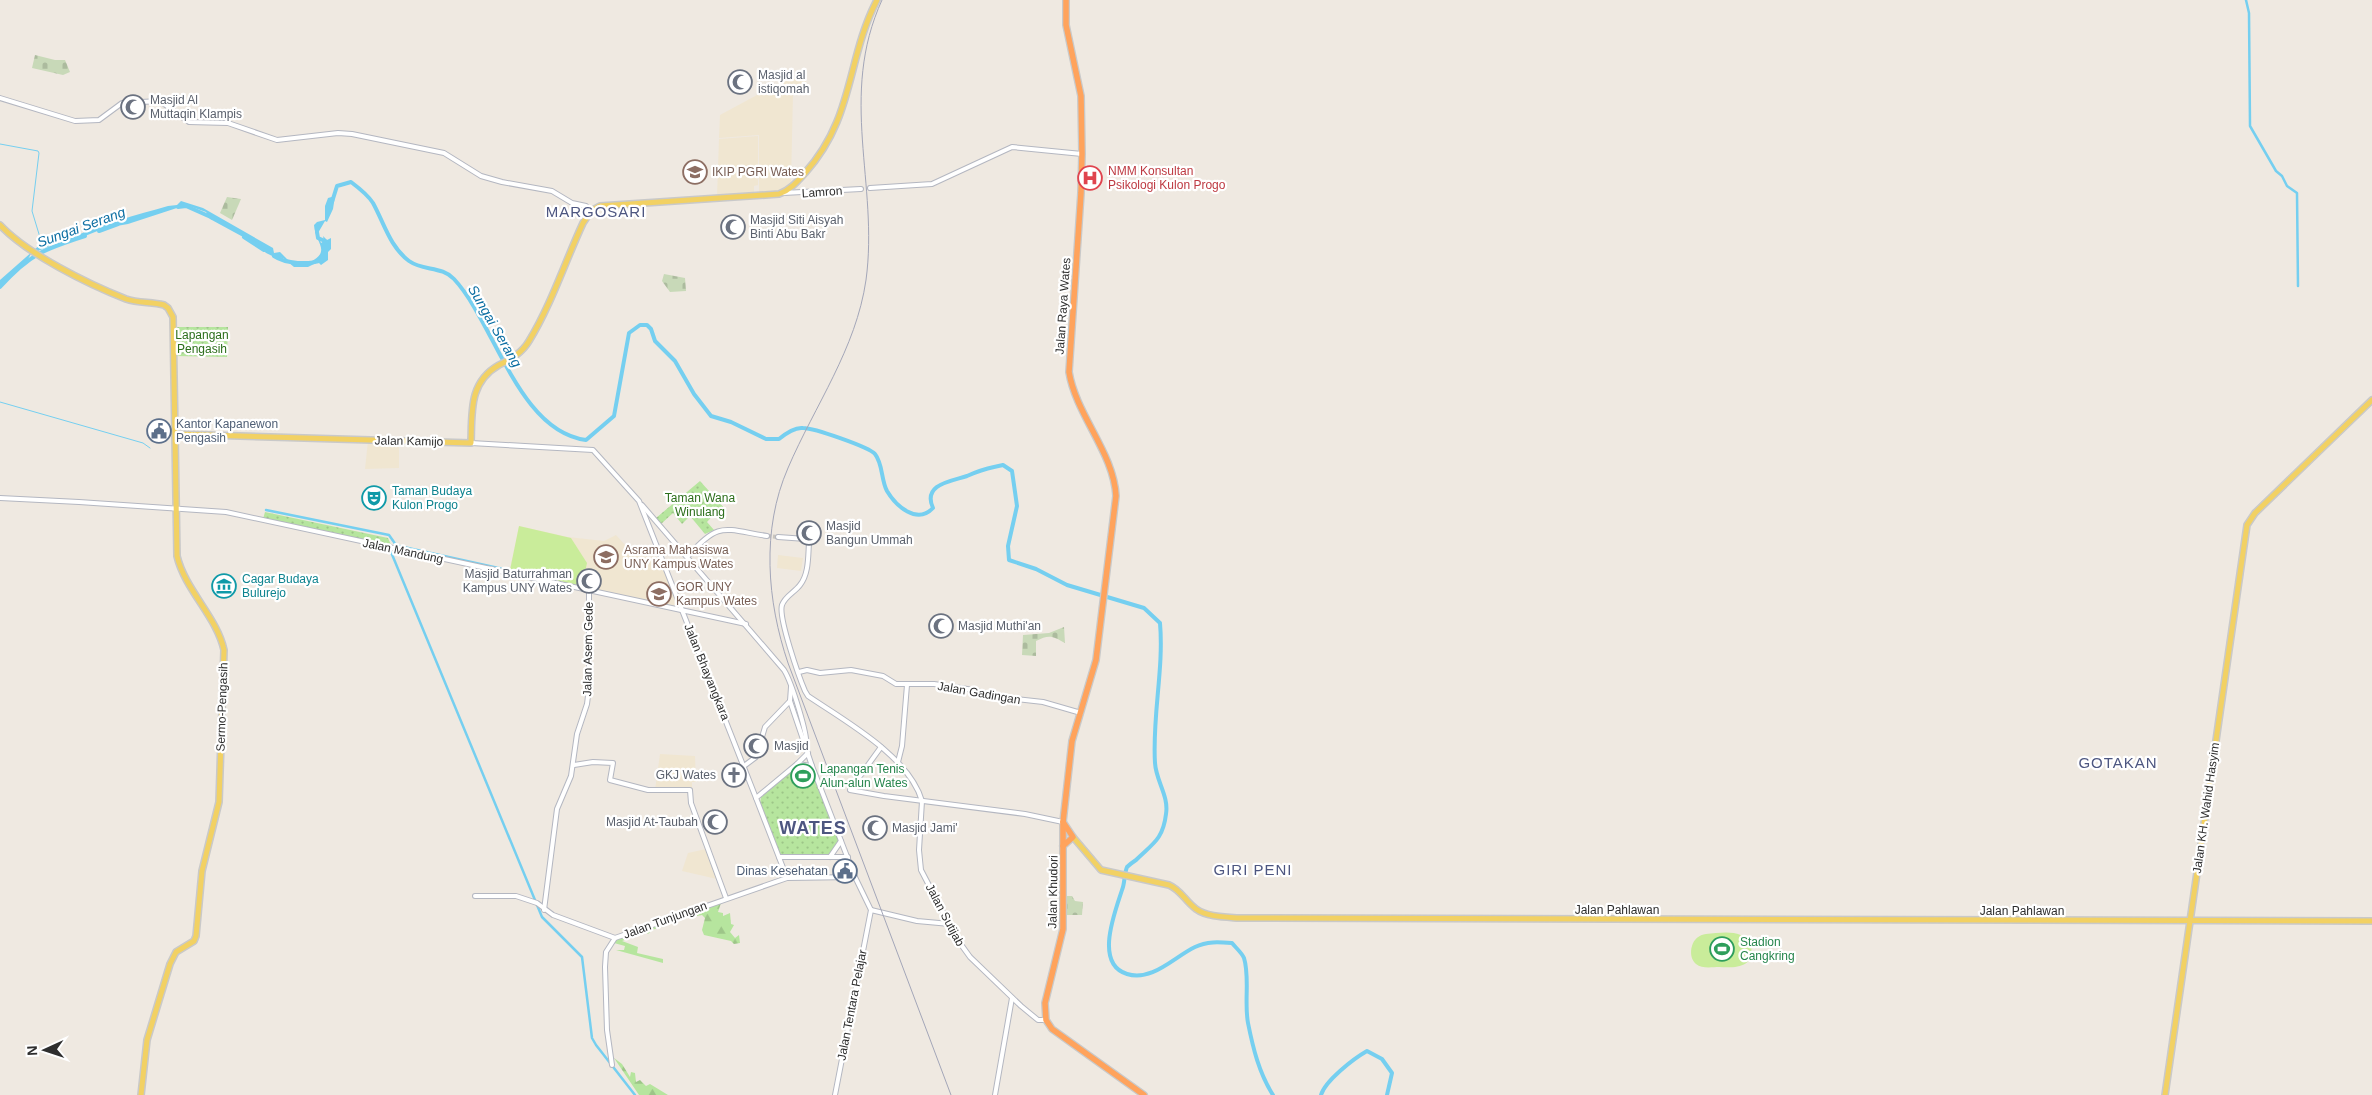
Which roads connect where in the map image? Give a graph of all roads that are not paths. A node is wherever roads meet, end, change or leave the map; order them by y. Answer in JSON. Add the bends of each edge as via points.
{"nodes":[{"id":1,"x":877,"y":0,"type":"edge"},
{"id":2,"x":1066,"y":0,"type":"edge"},
{"id":3,"x":0,"y":98,"type":"edge"},
{"id":4,"x":1082,"y":154,"type":"junction"},
{"id":5,"x":870,"y":188,"type":"dead end"},
{"id":6,"x":790,"y":189,"type":"junction"},
{"id":7,"x":861,"y":189,"type":"dead end"},
{"id":8,"x":783,"y":193,"type":"junction"},
{"id":9,"x":794,"y":194,"type":"junction"},
{"id":10,"x":591,"y":211,"type":"junction"},
{"id":11,"x":0,"y":225,"type":"edge"},
{"id":12,"x":2372,"y":400,"type":"edge"},
{"id":13,"x":176,"y":434,"type":"junction"},
{"id":14,"x":471,"y":443,"type":"junction"},
{"id":15,"x":590,"y":450,"type":"joint"},
{"id":16,"x":0,"y":498,"type":"edge"},
{"id":17,"x":639,"y":501,"type":"junction"},
{"id":18,"x":176,"y":509,"type":"junction"},
{"id":19,"x":661,"y":527,"type":"junction"},
{"id":20,"x":652,"y":534,"type":"junction"},
{"id":21,"x":766,"y":536,"type":"tunnel mouth"},
{"id":22,"x":778,"y":537,"type":"tunnel mouth"},
{"id":23,"x":688,"y":556,"type":"junction"},
{"id":24,"x":589,"y":591,"type":"junction"},
{"id":25,"x":683,"y":612,"type":"junction"},
{"id":26,"x":746,"y":624,"type":"junction"},
{"id":27,"x":799,"y":672,"type":"junction"},
{"id":28,"x":792,"y":685,"type":"junction"},
{"id":29,"x":907,"y":685,"type":"junction"},
{"id":30,"x":790,"y":701,"type":"junction"},
{"id":31,"x":1081,"y":713,"type":"junction"},
{"id":32,"x":881,"y":747,"type":"junction"},
{"id":33,"x":807,"y":751,"type":"junction"},
{"id":34,"x":898,"y":762,"type":"junction"},
{"id":35,"x":797,"y":764,"type":"junction"},
{"id":36,"x":574,"y":765,"type":"junction"},
{"id":37,"x":744,"y":766,"type":"junction"},
{"id":38,"x":812,"y":766,"type":"junction"},
{"id":39,"x":756,"y":798,"type":"junction"},
{"id":40,"x":922,"y":801,"type":"junction"},
{"id":41,"x":1063,"y":822,"type":"junction"},
{"id":42,"x":1073,"y":837,"type":"junction"},
{"id":43,"x":841,"y":840,"type":"junction"},
{"id":44,"x":1063,"y":846,"type":"junction"},
{"id":45,"x":779,"y":857,"type":"junction"},
{"id":46,"x":830,"y":857,"type":"junction"},
{"id":47,"x":848,"y":857,"type":"junction"},
{"id":48,"x":855,"y":877,"type":"junction"},
{"id":49,"x":787,"y":878,"type":"junction"},
{"id":50,"x":475,"y":896,"type":"dead end"},
{"id":51,"x":726,"y":898,"type":"junction"},
{"id":52,"x":544,"y":910,"type":"junction"},
{"id":53,"x":871,"y":910,"type":"junction"},
{"id":54,"x":2190,"y":921,"type":"junction"},
{"id":55,"x":2372,"y":921,"type":"edge"},
{"id":56,"x":950,"y":924,"type":"junction"},
{"id":57,"x":616,"y":938,"type":"junction"},
{"id":58,"x":1012,"y":998,"type":"junction"},
{"id":59,"x":1046,"y":1020,"type":"junction"},
{"id":60,"x":612,"y":1065,"type":"dead end"},
{"id":61,"x":142,"y":1095,"type":"edge"},
{"id":62,"x":835,"y":1095,"type":"edge"},
{"id":63,"x":995,"y":1095,"type":"edge"},
{"id":64,"x":1144,"y":1095,"type":"edge"},
{"id":65,"x":2166,"y":1095,"type":"edge"}],
"edges":[{"from":1,"to":6,"type":"main road","via":[[867,20],[850,88],[837,124],[822,152]]},
{"from":2,"to":4,"type":"highway","name":"Jalan Raya Wates","via":[[1066,25],[1081,96]]},
{"from":3,"to":10,"type":"street","via":[[75,121],[99,120],[122,103],[160,101],[189,122],[228,123],[277,140],[352,134],[444,153],[487,178],[552,191]]},
{"from":4,"to":5,"type":"street","via":[[1012,147],[927,185]]},
{"from":4,"to":31,"type":"highway","name":"Jalan Raya Wates","via":[[1069,372],[1075,395],[1116,486],[1116,510],[1094,670]]},
{"from":6,"to":8,"type":"main road"},
{"from":6,"to":9,"type":"main road"},
{"from":7,"to":9,"type":"street","name":"Lamron"},
{"from":8,"to":9,"type":"street","name":"Lamron"},
{"from":8,"to":10,"type":"main road","via":[[600,206]]},
{"from":10,"to":14,"type":"main road","via":[[524,349],[479,382]]},
{"from":11,"to":13,"type":"main road","name":"Sermo-Pengasih","via":[[24,246],[104,290],[127,299],[164,305],[172,312]]},
{"from":12,"to":54,"type":"main road","name":"Jalan KH. Wahid Hasyim","via":[[2248,522]]},
{"from":13,"to":14,"type":"main road","name":"Jalan Kamijo"},
{"from":13,"to":18,"type":"main road","name":"Sermo-Pengasih"},
{"from":14,"to":15,"type":"street","name":"Jalan Kamijo"},
{"from":15,"to":17,"type":"street","name":"Jalan Bhayangkara"},
{"from":16,"to":18,"type":"street","name":"Jalan Mandung"},
{"from":17,"to":19,"type":"street"},
{"from":17,"to":20,"type":"street","name":"Jalan Bhayangkara"},
{"from":18,"to":24,"type":"street","name":"Jalan Mandung","via":[[226,512]]},
{"from":18,"to":61,"type":"main road","name":"Sermo-Pengasih","via":[[179,564],[224,650],[219,802],[202,871],[196,939],[174,954],[170,964],[144,1052]]},
{"from":19,"to":20,"type":"street"},
{"from":19,"to":23,"type":"street"},
{"from":20,"to":25,"type":"street","name":"Jalan Bhayangkara"},
{"from":21,"to":23,"type":"street","via":[[717,530]]},
{"from":22,"to":27,"type":"street","via":[[806,539],[809,543],[803,581],[785,599],[781,609]]},
{"from":23,"to":26,"type":"street"},
{"from":24,"to":25,"type":"street","name":"Jalan Mandung"},
{"from":24,"to":36,"type":"street","name":"Jalan Asem Gede","via":[[589,688],[577,734]]},
{"from":25,"to":26,"type":"street","name":"Jalan Mandung"},
{"from":25,"to":37,"type":"street","name":"Jalan Bhayangkara"},
{"from":26,"to":28,"type":"street","via":[[784,670]]},
{"from":27,"to":29,"type":"street","name":"Jalan Gadingan","via":[[851,670],[876,674],[896,684]]},
{"from":27,"to":32,"type":"street","via":[[808,696]]},
{"from":28,"to":30,"type":"street"},
{"from":28,"to":33,"type":"street","via":[[794,701],[808,738]]},
{"from":29,"to":31,"type":"street","name":"Jalan Gadingan","via":[[934,684],[974,690],[997,697],[1043,702]]},
{"from":29,"to":34,"type":"street"},
{"from":30,"to":33,"type":"street"},
{"from":30,"to":37,"type":"street","via":[[765,727],[756,757]]},
{"from":31,"to":41,"type":"highway","name":"Jalan Khudori","via":[[1072,738]]},
{"from":32,"to":34,"type":"street"},
{"from":32,"to":40,"type":"street","via":[[850,790]]},
{"from":33,"to":35,"type":"street"},
{"from":33,"to":38,"type":"street"},
{"from":34,"to":40,"type":"street"},
{"from":35,"to":38,"type":"street"},
{"from":35,"to":39,"type":"street"},
{"from":36,"to":51,"type":"street","via":[[613,763],[610,780],[648,790],[690,790],[691,803]]},
{"from":36,"to":52,"type":"street","name":"Jalan Asem Gede","via":[[557,809]]},
{"from":37,"to":39,"type":"street","name":"Jalan Bhayangkara"},
{"from":38,"to":43,"type":"street"},
{"from":39,"to":45,"type":"street","name":"Jalan Bhayangkara"},
{"from":40,"to":41,"type":"street"},
{"from":40,"to":56,"type":"street","name":"Jalan Sutijab","via":[[920,864]]},
{"from":41,"to":42,"type":"highway","name":"Jalan Pahlawan"},
{"from":41,"to":44,"type":"highway","name":"Jalan Khudori"},
{"from":42,"to":44,"type":"highway"},
{"from":42,"to":54,"type":"main road","name":"Jalan Pahlawan","via":[[1096,866],[1106,872],[1174,887],[1203,913],[1239,918]]},
{"from":43,"to":46,"type":"street"},
{"from":43,"to":47,"type":"street"},
{"from":44,"to":59,"type":"highway","name":"Jalan Khudori","via":[[1063,929],[1044,1003]]},
{"from":45,"to":46,"type":"street"},
{"from":45,"to":49,"type":"street","name":"Jalan Bhayangkara"},
{"from":46,"to":47,"type":"street"},
{"from":47,"to":48,"type":"street"},
{"from":48,"to":49,"type":"street","name":"Jalan Tunjungan"},
{"from":48,"to":53,"type":"street"},
{"from":49,"to":51,"type":"street","name":"Jalan Tunjungan"},
{"from":50,"to":52,"type":"street","via":[[514,895]]},
{"from":51,"to":57,"type":"street","name":"Jalan Tunjungan"},
{"from":52,"to":57,"type":"street"},
{"from":53,"to":56,"type":"street","via":[[917,921]]},
{"from":53,"to":62,"type":"street","name":"Jalan Tentara Pelajar"},
{"from":54,"to":55,"type":"main road","name":"Jalan Pahlawan"},
{"from":54,"to":65,"type":"main road","name":"Jalan KH. Wahid Hasyim"},
{"from":56,"to":58,"type":"street","name":"Jalan Sutijab","via":[[965,951]]},
{"from":57,"to":60,"type":"street","name":"Jalan Tunjungan","via":[[606,952],[605,967]]},
{"from":58,"to":59,"type":"street","name":"Jalan Sutijab","via":[[1036,1018]]},
{"from":58,"to":63,"type":"street"},
{"from":59,"to":64,"type":"highway","via":[[1052,1029]]}]}
